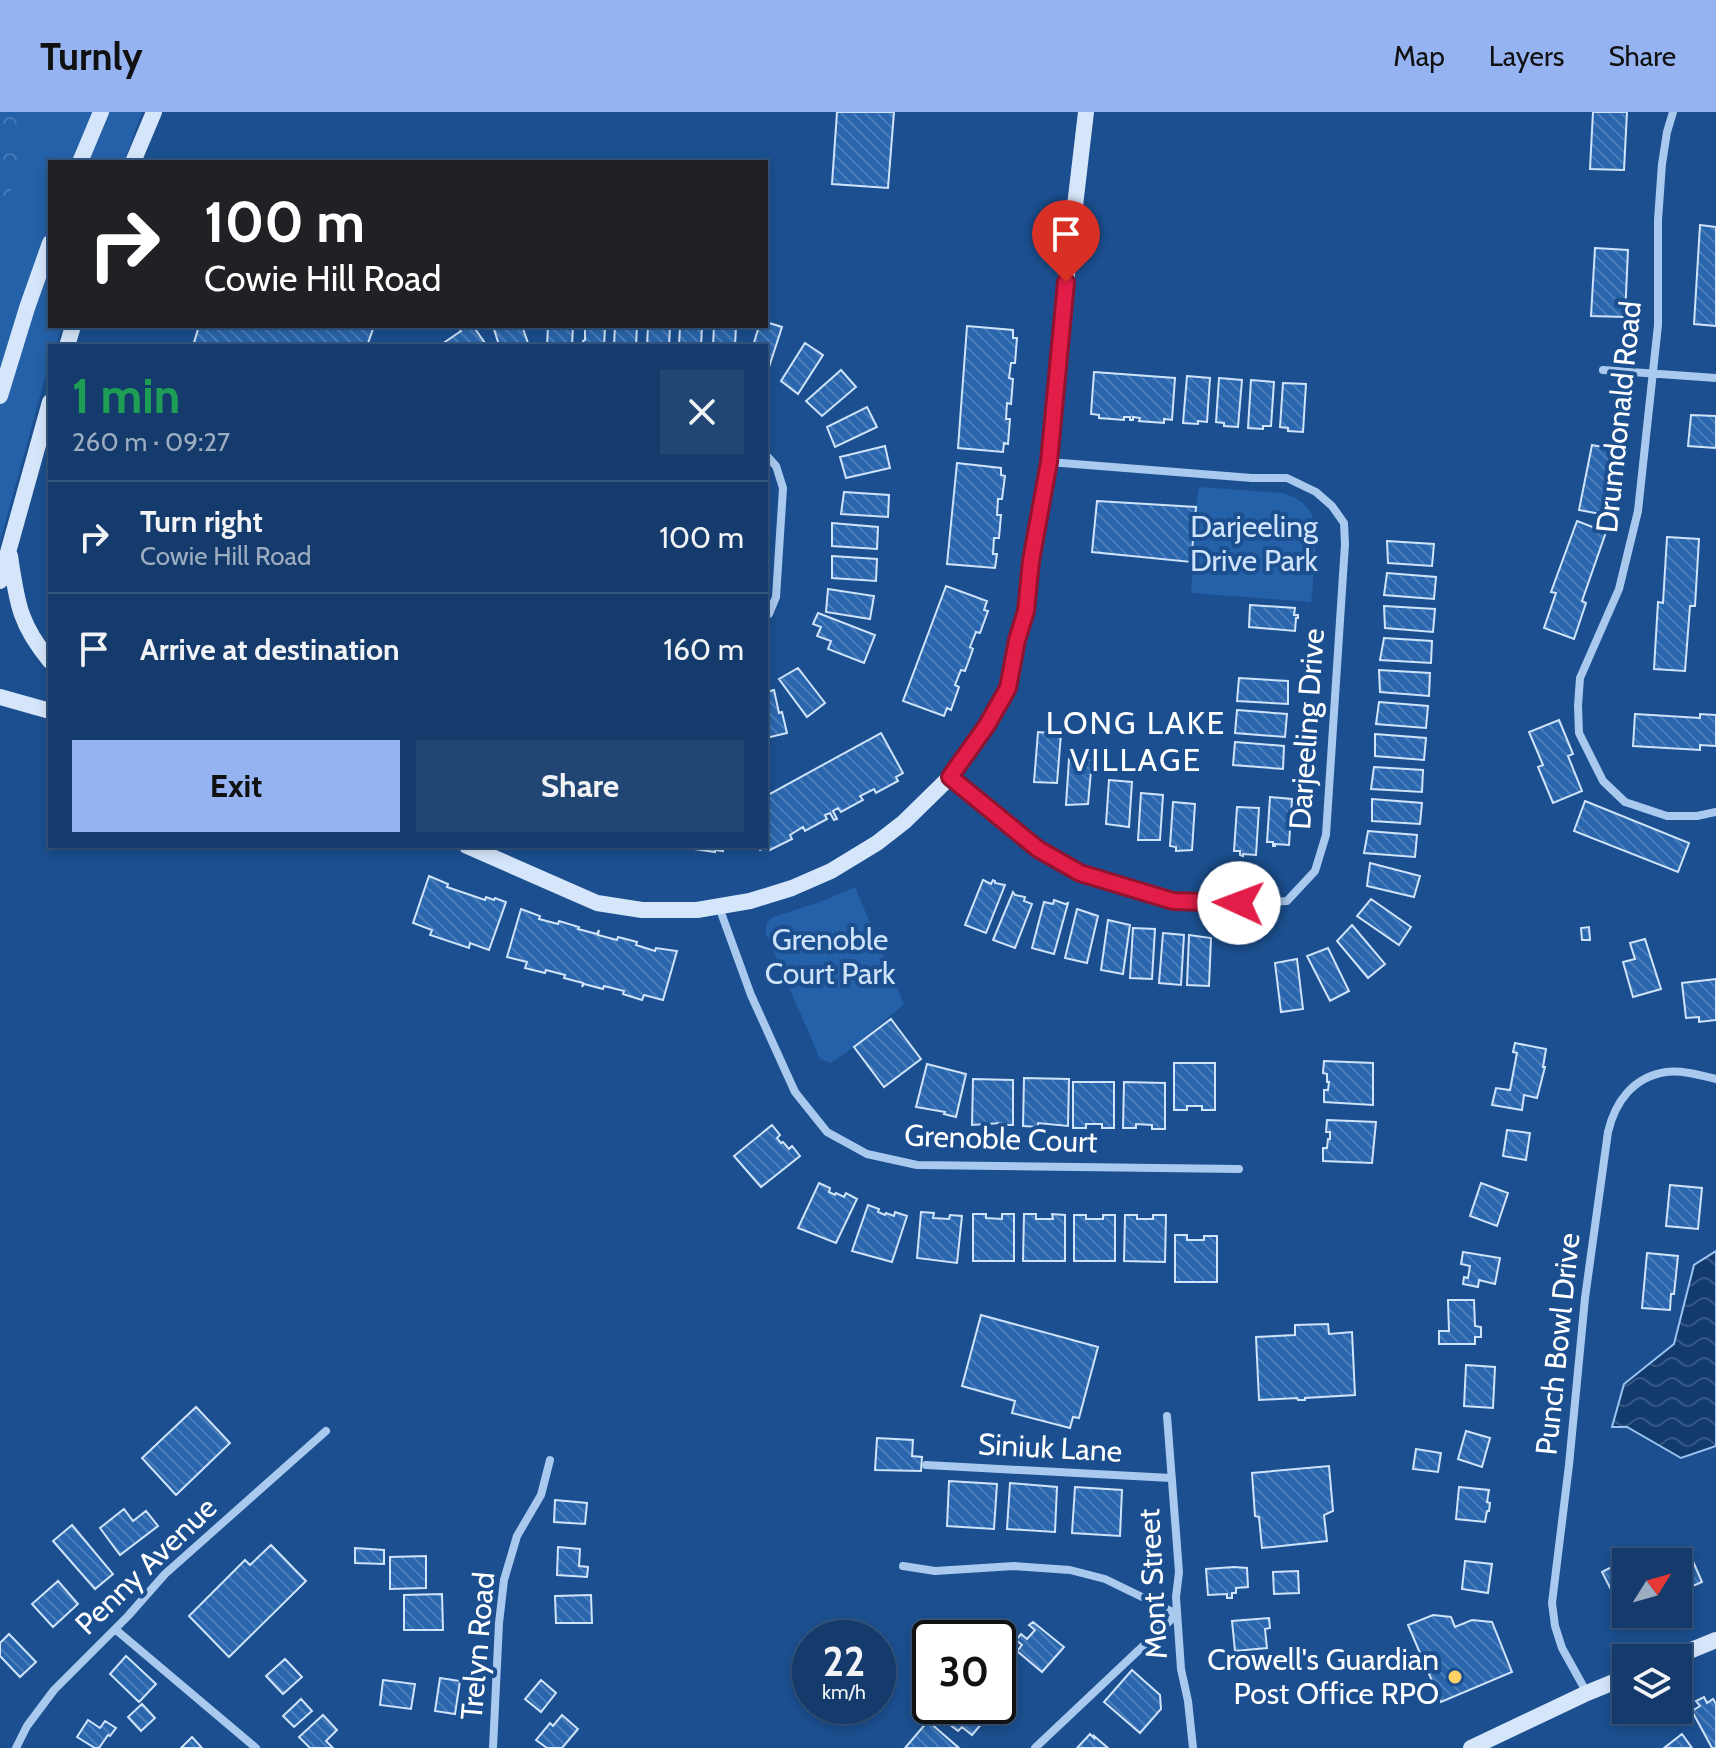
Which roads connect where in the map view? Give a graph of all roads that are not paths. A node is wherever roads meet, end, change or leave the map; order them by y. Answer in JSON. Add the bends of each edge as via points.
{"nodes":[{"id":1,"x":101,"y":112,"type":"edge"},
{"id":2,"x":154,"y":112,"type":"edge"},
{"id":3,"x":1086,"y":112,"type":"edge"},
{"id":4,"x":1673,"y":112,"type":"edge"},
{"id":5,"x":81,"y":160,"type":"edge"},
{"id":6,"x":134,"y":160,"type":"edge"},
{"id":7,"x":48,"y":249,"type":"edge"},
{"id":8,"x":1603,"y":370,"type":"dead end"},
{"id":9,"x":1653,"y":374,"type":"junction"},
{"id":10,"x":1716,"y":378,"type":"edge"},
{"id":11,"x":0,"y":396,"type":"edge"},
{"id":12,"x":48,"y":409,"type":"edge"},
{"id":13,"x":768,"y":457,"type":"edge"},
{"id":14,"x":1056,"y":463,"type":"junction"},
{"id":15,"x":8,"y":550,"type":"junction"},
{"id":16,"x":0,"y":581,"type":"edge"},
{"id":17,"x":768,"y":615,"type":"edge"},
{"id":18,"x":48,"y":659,"type":"edge"},
{"id":19,"x":0,"y":697,"type":"edge"},
{"id":20,"x":48,"y":710,"type":"edge"},
{"id":21,"x":950,"y":777,"type":"junction"},
{"id":22,"x":1716,"y":812,"type":"edge"},
{"id":23,"x":472,"y":848,"type":"edge"},
{"id":24,"x":719,"y":906,"type":"junction"},
{"id":25,"x":1716,"y":1079,"type":"edge"},
{"id":26,"x":1239,"y":1169,"type":"dead end"},
{"id":27,"x":1167,"y":1416,"type":"dead end"},
{"id":28,"x":326,"y":1431,"type":"dead end"},
{"id":29,"x":550,"y":1460,"type":"dead end"},
{"id":30,"x":926,"y":1465,"type":"dead end"},
{"id":31,"x":1171,"y":1478,"type":"junction"},
{"id":32,"x":903,"y":1566,"type":"dead end"},
{"id":33,"x":1177,"y":1614,"type":"junction"},
{"id":34,"x":115,"y":1629,"type":"junction"},
{"id":35,"x":1716,"y":1640,"type":"edge"},
{"id":36,"x":1692,"y":1650,"type":"edge"},
{"id":37,"x":1612,"y":1683,"type":"edge"},
{"id":38,"x":1587,"y":1693,"type":"junction"},
{"id":39,"x":16,"y":1748,"type":"edge"},
{"id":40,"x":256,"y":1748,"type":"edge"},
{"id":41,"x":493,"y":1748,"type":"edge"},
{"id":42,"x":1035,"y":1748,"type":"edge"},
{"id":43,"x":1193,"y":1748,"type":"edge"},
{"id":44,"x":1471,"y":1748,"type":"edge"}],
"edges":[{"from":1,"to":5,"type":"street"},
{"from":2,"to":6,"type":"street"},
{"from":3,"to":14,"type":"street","via":[[1059,342]]},
{"from":4,"to":9,"type":"street","name":"Drumdonald Road","via":[[1662,164]]},
{"from":7,"to":11,"type":"street"},
{"from":8,"to":9,"type":"street"},
{"from":9,"to":10,"type":"street"},
{"from":9,"to":22,"type":"street","name":"Drumdonald Road","via":[[1638,511],[1619,589],[1580,678],[1579,733],[1603,781],[1625,802],[1667,816]]},
{"from":12,"to":15,"type":"street"},
{"from":13,"to":17,"type":"street","via":[[783,488],[776,597]]},
{"from":14,"to":21,"type":"street","via":[[1031,561],[1008,688]]},
{"from":14,"to":21,"type":"street","name":"Darjeeling Drive","via":[[1287,478],[1316,492],[1344,523],[1326,835],[1315,871],[1287,901],[1173,901],[1080,873],[1038,849]]},
{"from":15,"to":16,"type":"street"},
{"from":15,"to":18,"type":"street","via":[[24,624]]},
{"from":19,"to":20,"type":"street"},
{"from":21,"to":24,"type":"street","via":[[904,822],[831,871],[792,888]]},
{"from":23,"to":24,"type":"street","via":[[597,903],[642,910]]},
{"from":24,"to":26,"type":"street","name":"Grenoble Court","via":[[751,995],[795,1092],[827,1132],[867,1154],[917,1165]]},
{"from":25,"to":38,"type":"street","name":"Punch Bowl Drive","via":[[1683,1072],[1649,1077],[1621,1099],[1608,1132],[1552,1603],[1562,1648]]},
{"from":27,"to":31,"type":"street","name":"Mont Street"},
{"from":28,"to":34,"type":"street","name":"Penny Avenue","via":[[165,1574]]},
{"from":29,"to":41,"type":"street","name":"Trelyn Road","via":[[541,1495],[517,1536],[504,1580]]},
{"from":30,"to":31,"type":"street","name":"Siniuk Lane"},
{"from":31,"to":33,"type":"street","name":"Mont Street"},
{"from":32,"to":33,"type":"street","via":[[935,1571],[1014,1566],[1070,1570],[1105,1579]]},
{"from":33,"to":42,"type":"street"},
{"from":33,"to":43,"type":"street","name":"Mont Street"},
{"from":34,"to":39,"type":"street","name":"Penny Avenue","via":[[54,1690]]},
{"from":34,"to":40,"type":"street"},
{"from":35,"to":36,"type":"street"},
{"from":37,"to":38,"type":"street"},
{"from":38,"to":44,"type":"street"}]}
